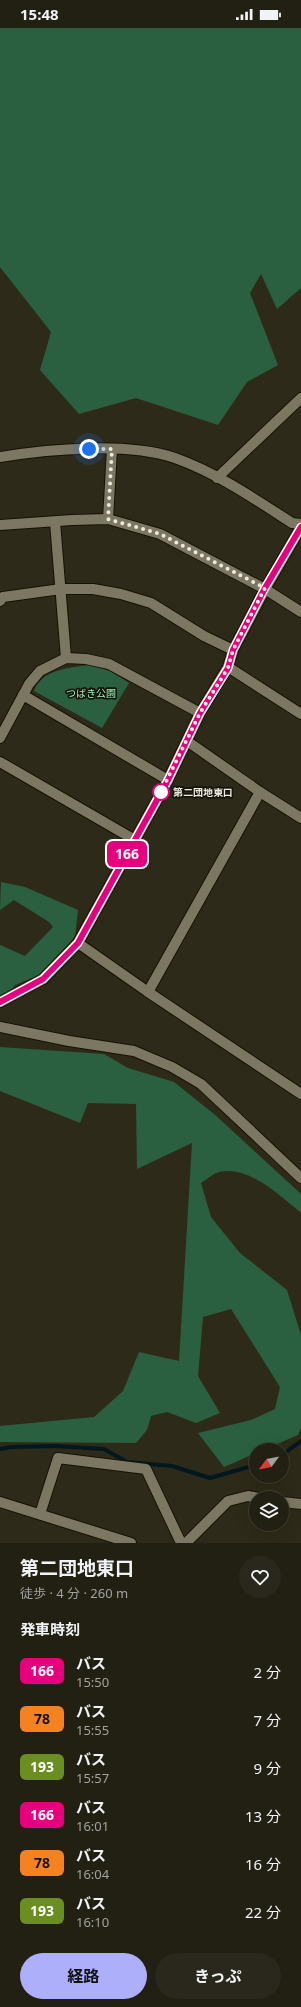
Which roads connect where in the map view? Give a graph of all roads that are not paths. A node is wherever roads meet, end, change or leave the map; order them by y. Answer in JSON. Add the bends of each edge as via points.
{"nodes":[{"id":1,"x":301,"y":398,"type":"edge"},
{"id":2,"x":112,"y":449,"type":"junction"},
{"id":3,"x":0,"y":457,"type":"edge"},
{"id":4,"x":217,"y":478,"type":"junction"},
{"id":5,"x":108,"y":519,"type":"junction"},
{"id":6,"x":55,"y":522,"type":"junction"},
{"id":7,"x":0,"y":525,"type":"edge"},
{"id":8,"x":301,"y":526,"type":"edge"},
{"id":9,"x":265,"y":588,"type":"junction"},
{"id":10,"x":61,"y":589,"type":"junction"},
{"id":11,"x":0,"y":601,"type":"edge"},
{"id":12,"x":301,"y":612,"type":"edge"},
{"id":13,"x":233,"y":650,"type":"junction"},
{"id":14,"x":66,"y":658,"type":"junction"},
{"id":15,"x":228,"y":668,"type":"junction"},
{"id":16,"x":24,"y":695,"type":"junction"},
{"id":17,"x":200,"y":713,"type":"junction"},
{"id":18,"x":301,"y":714,"type":"edge"},
{"id":19,"x":0,"y":738,"type":"edge"},
{"id":20,"x":187,"y":741,"type":"junction"},
{"id":21,"x":0,"y":762,"type":"edge"},
{"id":22,"x":168,"y":780,"type":"junction"},
{"id":23,"x":260,"y":792,"type":"junction"},
{"id":24,"x":301,"y":818,"type":"edge"},
{"id":25,"x":134,"y":840,"type":"junction"},
{"id":26,"x":78,"y":943,"type":"junction"},
{"id":27,"x":148,"y":992,"type":"junction"},
{"id":28,"x":0,"y":1002,"type":"edge"},
{"id":29,"x":0,"y":1027,"type":"edge"},
{"id":30,"x":301,"y":1094,"type":"edge"},
{"id":31,"x":301,"y":1178,"type":"edge"},
{"id":32,"x":249,"y":1496,"type":"edge"},
{"id":33,"x":0,"y":1502,"type":"edge"},
{"id":34,"x":289,"y":1503,"type":"edge"},
{"id":35,"x":301,"y":1504,"type":"edge"},
{"id":36,"x":40,"y":1514,"type":"junction"},
{"id":37,"x":131,"y":1543,"type":"edge"},
{"id":38,"x":180,"y":1543,"type":"edge"},
{"id":39,"x":186,"y":1543,"type":"edge"}],
"edges":[{"from":1,"to":4,"type":"street"},
{"from":2,"to":3,"type":"street","via":[[78,449]]},
{"from":2,"to":4,"type":"street","via":[[149,452],[174,458]]},
{"from":2,"to":5,"type":"street"},
{"from":4,"to":8,"type":"street"},
{"from":5,"to":6,"type":"street"},
{"from":5,"to":9,"type":"street","via":[[160,534]]},
{"from":6,"to":7,"type":"street"},
{"from":6,"to":10,"type":"street"},
{"from":8,"to":9,"type":"street"},
{"from":9,"to":12,"type":"street"},
{"from":9,"to":13,"type":"street"},
{"from":10,"to":11,"type":"street","via":[[3,597]]},
{"from":10,"to":13,"type":"street","via":[[93,589],[150,603],[204,636]]},
{"from":10,"to":14,"type":"street"},
{"from":13,"to":15,"type":"street"},
{"from":14,"to":16,"type":"street","via":[[40,671]]},
{"from":14,"to":17,"type":"street","via":[[109,664]]},
{"from":15,"to":17,"type":"street"},
{"from":15,"to":18,"type":"street"},
{"from":16,"to":19,"type":"street"},
{"from":16,"to":22,"type":"street"},
{"from":17,"to":20,"type":"street"},
{"from":20,"to":22,"type":"street"},
{"from":20,"to":23,"type":"street"},
{"from":21,"to":25,"type":"street"},
{"from":22,"to":25,"type":"street"},
{"from":23,"to":24,"type":"street"},
{"from":23,"to":27,"type":"street"},
{"from":25,"to":26,"type":"street"},
{"from":26,"to":27,"type":"street"},
{"from":26,"to":28,"type":"street","via":[[43,979]]},
{"from":27,"to":30,"type":"street"},
{"from":29,"to":31,"type":"street","via":[[69,1042],[134,1051],[172,1067],[201,1084]]},
{"from":32,"to":39,"type":"street","via":[[228,1501]]},
{"from":33,"to":36,"type":"street"},
{"from":34,"to":35,"type":"street"},
{"from":36,"to":37,"type":"street"},
{"from":36,"to":38,"type":"street","via":[[58,1458],[146,1469]]}]}
